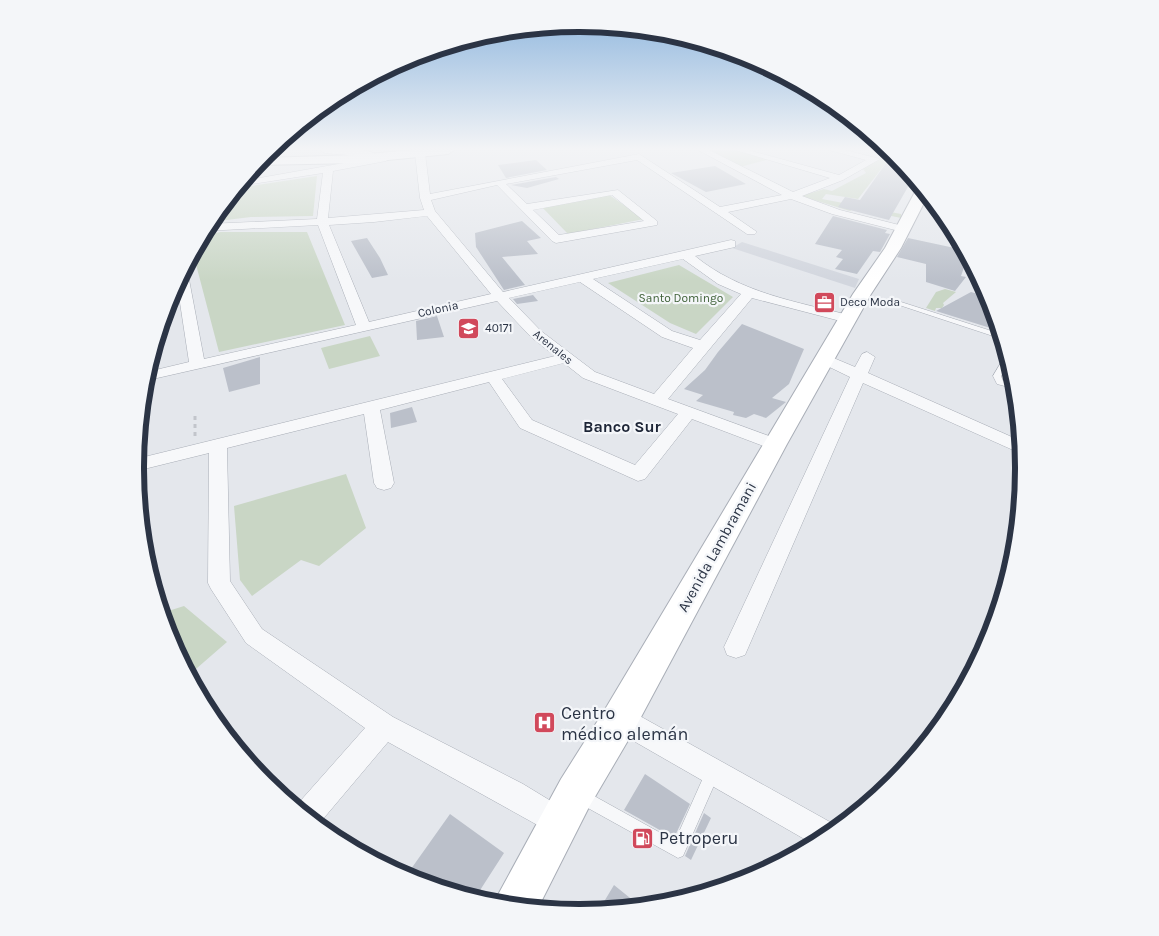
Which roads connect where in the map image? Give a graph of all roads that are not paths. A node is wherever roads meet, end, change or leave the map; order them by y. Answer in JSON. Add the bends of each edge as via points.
{"nodes":[{"id":1,"x":325,"y":194,"type":"edge"},
{"id":2,"x":425,"y":194,"type":"edge"},
{"id":3,"x":445,"y":194,"type":"edge"},
{"id":4,"x":510,"y":194,"type":"edge"},
{"id":5,"x":605,"y":194,"type":"edge"},
{"id":6,"x":616,"y":194,"type":"edge"},
{"id":7,"x":695,"y":194,"type":"edge"},
{"id":8,"x":787,"y":194,"type":"edge"},
{"id":9,"x":798,"y":194,"type":"edge"},
{"id":10,"x":792,"y":196,"type":"junction"},
{"id":11,"x":920,"y":196,"type":"edge"},
{"id":12,"x":425,"y":198,"type":"junction"},
{"id":13,"x":524,"y":208,"type":"junction"},
{"id":14,"x":720,"y":210,"type":"junction"},
{"id":15,"x":430,"y":212,"type":"junction"},
{"id":16,"x":306,"y":221,"type":"joint"},
{"id":17,"x":322,"y":221,"type":"junction"},
{"id":18,"x":216,"y":227,"type":"edge"},
{"id":19,"x":903,"y":228,"type":"junction"},
{"id":20,"x":751,"y":232,"type":"dead end"},
{"id":21,"x":731,"y":244,"type":"dead end"},
{"id":22,"x":687,"y":256,"type":"junction"},
{"id":23,"x":582,"y":278,"type":"junction"},
{"id":24,"x":184,"y":286,"type":"edge"},
{"id":25,"x":749,"y":293,"type":"junction"},
{"id":26,"x":499,"y":296,"type":"junction"},
{"id":27,"x":900,"y":304,"type":"dead end"},
{"id":28,"x":848,"y":319,"type":"junction"},
{"id":29,"x":364,"y":326,"type":"junction"},
{"id":30,"x":994,"y":334,"type":"edge"},
{"id":31,"x":703,"y":346,"type":"junction"},
{"id":32,"x":567,"y":358,"type":"junction"},
{"id":33,"x":824,"y":359,"type":"junction"},
{"id":34,"x":197,"y":365,"type":"junction"},
{"id":35,"x":863,"y":365,"type":"junction"},
{"id":36,"x":1003,"y":366,"type":"edge"},
{"id":37,"x":154,"y":374,"type":"edge"},
{"id":38,"x":493,"y":377,"type":"junction"},
{"id":39,"x":1007,"y":385,"type":"edge"},
{"id":40,"x":657,"y":401,"type":"junction"},
{"id":41,"x":371,"y":406,"type":"junction"},
{"id":42,"x":688,"y":413,"type":"junction"},
{"id":43,"x":218,"y":444,"type":"junction"},
{"id":44,"x":774,"y":444,"type":"junction"},
{"id":45,"x":1014,"y":444,"type":"edge"},
{"id":46,"x":144,"y":463,"type":"edge"},
{"id":47,"x":384,"y":483,"type":"dead end"},
{"id":48,"x":736,"y":647,"type":"dead end"},
{"id":49,"x":620,"y":720,"type":"junction"},
{"id":50,"x":384,"y":726,"type":"junction"},
{"id":51,"x":713,"y":770,"type":"junction"},
{"id":52,"x":567,"y":808,"type":"junction"},
{"id":53,"x":310,"y":811,"type":"edge"},
{"id":54,"x":819,"y":831,"type":"edge"},
{"id":55,"x":519,"y":899,"type":"edge"}],
"edges":[{"from":1,"to":17,"type":"street"},
{"from":2,"to":12,"type":"street","name":"Arenales"},
{"from":3,"to":12,"type":"street"},
{"from":4,"to":13,"type":"street"},
{"from":5,"to":13,"type":"street"},
{"from":6,"to":13,"type":"street","via":[[653,223],[556,239]]},
{"from":7,"to":14,"type":"street"},
{"from":8,"to":10,"type":"street"},
{"from":9,"to":10,"type":"street"},
{"from":10,"to":14,"type":"street"},
{"from":10,"to":19,"type":"street","via":[[836,212]]},
{"from":11,"to":19,"type":"main road","name":"Avenida Lambramani"},
{"from":12,"to":15,"type":"street","name":"Arenales"},
{"from":14,"to":20,"type":"street"},
{"from":15,"to":17,"type":"street","via":[[394,219]]},
{"from":15,"to":26,"type":"street","name":"Arenales"},
{"from":16,"to":17,"type":"street"},
{"from":16,"to":18,"type":"street"},
{"from":17,"to":29,"type":"street"},
{"from":19,"to":28,"type":"main road","name":"Avenida Lambramani"},
{"from":21,"to":22,"type":"street","name":"Colonia"},
{"from":22,"to":23,"type":"street","name":"Colonia"},
{"from":22,"to":25,"type":"street"},
{"from":23,"to":26,"type":"street","name":"Colonia"},
{"from":23,"to":31,"type":"street","via":[[667,334]]},
{"from":24,"to":34,"type":"street"},
{"from":25,"to":28,"type":"street"},
{"from":25,"to":31,"type":"street"},
{"from":26,"to":29,"type":"street","name":"Colonia"},
{"from":26,"to":32,"type":"street","name":"Arenales","via":[[536,334]]},
{"from":27,"to":30,"type":"lane"},
{"from":28,"to":33,"type":"main road","name":"Avenida Lambramani"},
{"from":29,"to":34,"type":"street","name":"Colonia"},
{"from":31,"to":40,"type":"street"},
{"from":32,"to":38,"type":"street"},
{"from":32,"to":40,"type":"street","name":"Arenales","via":[[589,375]]},
{"from":33,"to":35,"type":"street"},
{"from":33,"to":44,"type":"main road","name":"Avenida Lambramani"},
{"from":34,"to":37,"type":"street","name":"Colonia"},
{"from":35,"to":45,"type":"street"},
{"from":35,"to":48,"type":"street"},
{"from":36,"to":39,"type":"lane","via":[[997,376],[1000,382]]},
{"from":38,"to":41,"type":"street"},
{"from":38,"to":42,"type":"street","via":[[526,424],[638,474]]},
{"from":40,"to":42,"type":"street","name":"Arenales"},
{"from":41,"to":43,"type":"street"},
{"from":41,"to":47,"type":"street"},
{"from":42,"to":44,"type":"street","name":"Arenales"},
{"from":43,"to":46,"type":"street"},
{"from":43,"to":50,"type":"street","via":[[219,583],[254,636]]},
{"from":44,"to":49,"type":"main road","name":"Avenida Lambramani"},
{"from":49,"to":51,"type":"street"},
{"from":49,"to":52,"type":"main road","name":"Avenida Lambramani"},
{"from":50,"to":52,"type":"street","via":[[513,794]]},
{"from":50,"to":53,"type":"street"},
{"from":51,"to":52,"type":"lane","via":[[678,851]]},
{"from":51,"to":54,"type":"street"},
{"from":52,"to":55,"type":"main road","name":"Avenida Lambramani"}]}
